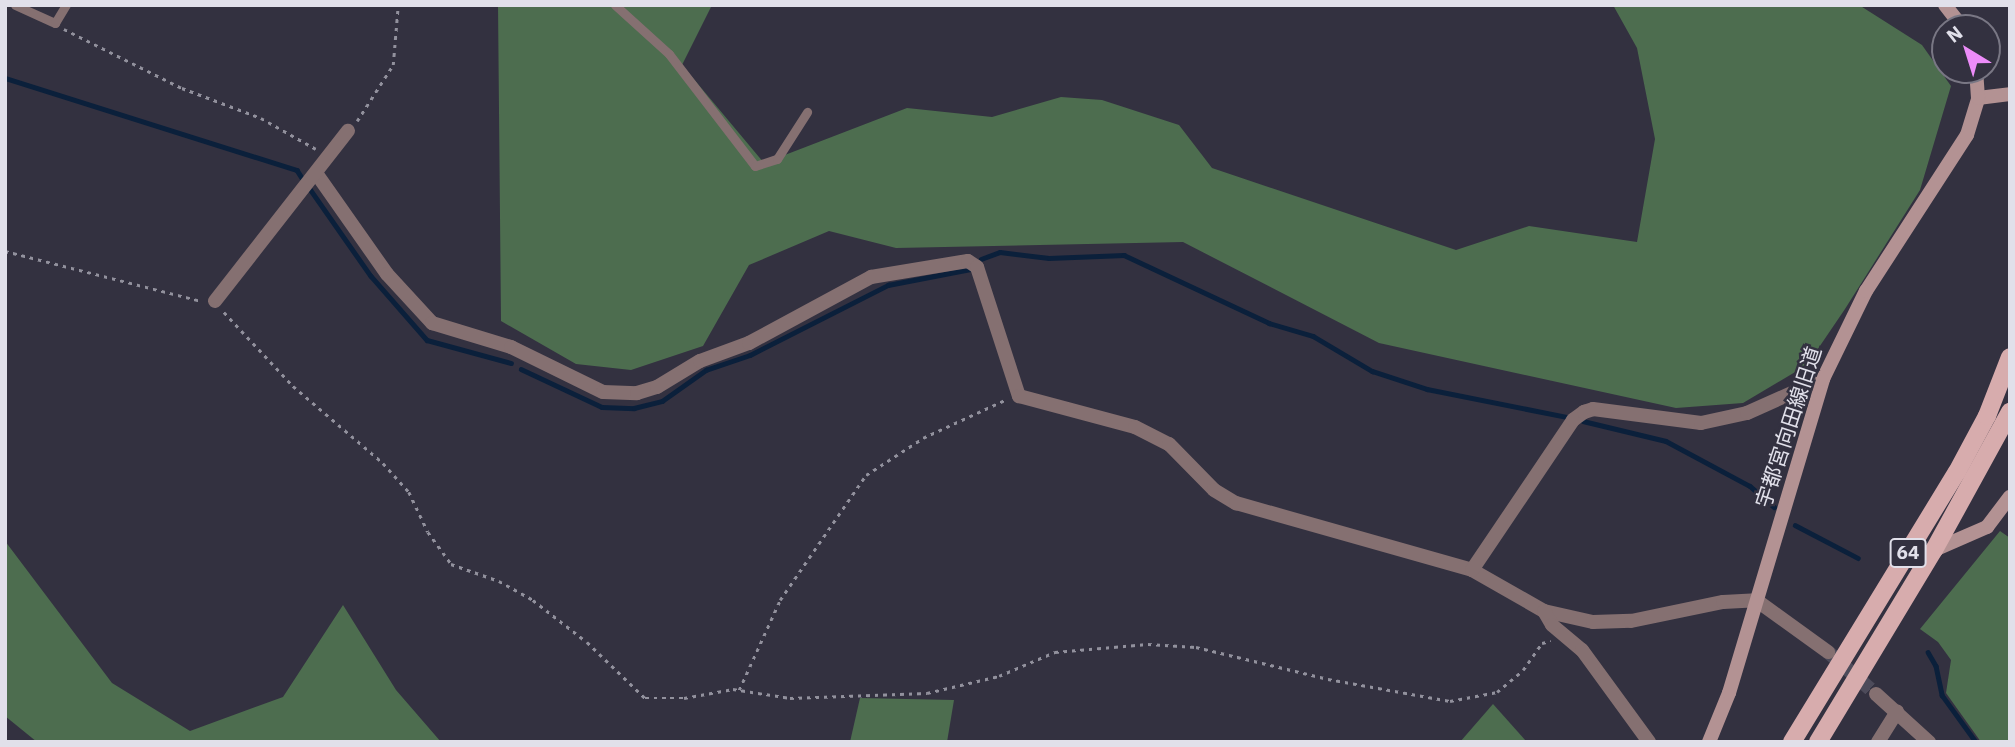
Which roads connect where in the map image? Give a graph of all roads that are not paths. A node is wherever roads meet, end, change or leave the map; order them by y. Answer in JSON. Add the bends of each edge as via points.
{"nodes":[{"id":1,"x":15,"y":5,"type":"edge"},
{"id":2,"x":66,"y":5,"type":"edge"},
{"id":3,"x":615,"y":5,"type":"edge"},
{"id":4,"x":1977,"y":84,"type":"edge"},
{"id":5,"x":2010,"y":94,"type":"edge"},
{"id":6,"x":1978,"y":98,"type":"junction"},
{"id":7,"x":807,"y":113,"type":"dead end"},
{"id":8,"x":348,"y":131,"type":"road end"},
{"id":9,"x":316,"y":173,"type":"junction"},
{"id":10,"x":215,"y":301,"type":"road end"},
{"id":11,"x":2010,"y":357,"type":"edge"},
{"id":12,"x":1823,"y":379,"type":"junction"},
{"id":13,"x":2010,"y":412,"type":"edge"},
{"id":14,"x":2010,"y":497,"type":"edge"},
{"id":15,"x":1934,"y":550,"type":"junction"},
{"id":16,"x":1472,"y":570,"type":"junction"},
{"id":17,"x":1756,"y":600,"type":"junction"},
{"id":18,"x":1544,"y":611,"type":"junction"},
{"id":19,"x":1828,"y":652,"type":"tunnel mouth"},
{"id":20,"x":1876,"y":694,"type":"tunnel mouth"},
{"id":21,"x":1896,"y":712,"type":"junction"},
{"id":22,"x":1649,"y":742,"type":"edge"},
{"id":23,"x":1709,"y":742,"type":"edge"},
{"id":24,"x":1792,"y":742,"type":"edge"},
{"id":25,"x":1818,"y":742,"type":"edge"},
{"id":26,"x":1878,"y":742,"type":"edge"},
{"id":27,"x":1929,"y":742,"type":"edge"}],
"edges":[{"from":1,"to":2,"type":"lane","via":[[55,23]]},
{"from":3,"to":7,"type":"lane","via":[[669,54],[755,166],[777,159]]},
{"from":4,"to":6,"type":"street","name":"宇都宮向田線旧道"},
{"from":5,"to":6,"type":"street"},
{"from":6,"to":12,"type":"street","name":"宇都宮向田線旧道","via":[[1952,164],[1866,291]]},
{"from":8,"to":9,"type":"street"},
{"from":9,"to":10,"type":"street"},
{"from":9,"to":16,"type":"street","via":[[387,274],[432,323],[511,347],[603,392],[637,393],[657,387],[700,361],[749,344],[871,277],[968,261],[977,267],[1019,396],[1135,427],[1157,438],[1192,465],[1214,490],[1236,503]]},
{"from":11,"to":24,"type":"main road","number":"64","via":[[1987,416],[1957,472]]},
{"from":12,"to":16,"type":"street","via":[[1747,413],[1701,423],[1584,412],[1573,421]]},
{"from":12,"to":17,"type":"street","name":"宇都宮向田線旧道"},
{"from":13,"to":15,"type":"main road","number":"64"},
{"from":14,"to":15,"type":"street","via":[[1987,527]]},
{"from":15,"to":25,"type":"main road","number":"64"},
{"from":16,"to":18,"type":"street"},
{"from":17,"to":18,"type":"street","via":[[1723,601],[1631,621],[1593,622]]},
{"from":17,"to":19,"type":"street"},
{"from":17,"to":23,"type":"street","name":"宇都宮向田線旧道"},
{"from":18,"to":22,"type":"street","via":[[1589,659]]},
{"from":20,"to":21,"type":"street"},
{"from":21,"to":26,"type":"street"},
{"from":21,"to":27,"type":"street"}]}
